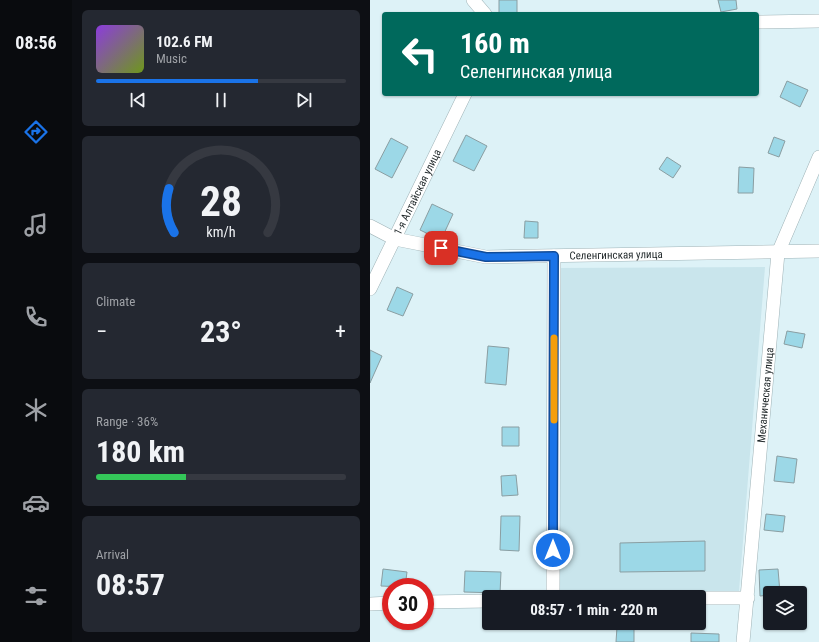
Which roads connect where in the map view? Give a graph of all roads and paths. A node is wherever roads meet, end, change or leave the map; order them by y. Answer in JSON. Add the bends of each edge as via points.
{"nodes":[{"id":1,"x":473,"y":0,"type":"edge"},
{"id":2,"x":483,"y":12,"type":"edge"},
{"id":3,"x":819,"y":21,"type":"edge"},
{"id":4,"x":759,"y":22,"type":"edge"},
{"id":5,"x":463,"y":96,"type":"edge"},
{"id":6,"x":819,"y":157,"type":"edge"},
{"id":7,"x":370,"y":226,"type":"edge"},
{"id":8,"x":395,"y":239,"type":"junction"},
{"id":9,"x":819,"y":251,"type":"edge"},
{"id":10,"x":778,"y":252,"type":"junction"},
{"id":11,"x":554,"y":256,"type":"junction"},
{"id":12,"x":370,"y":290,"type":"edge"},
{"id":13,"x":553,"y":590,"type":"edge"},
{"id":14,"x":706,"y":598,"type":"edge"},
{"id":15,"x":748,"y":598,"type":"junction"},
{"id":16,"x":482,"y":601,"type":"edge"},
{"id":17,"x":434,"y":602,"type":"edge"},
{"id":18,"x":382,"y":603,"type":"edge"},
{"id":19,"x":370,"y":604,"type":"edge"},
{"id":20,"x":743,"y":642,"type":"edge"}],
"edges":[{"from":1,"to":2,"type":"street"},
{"from":3,"to":4,"type":"street"},
{"from":5,"to":8,"type":"street","name":"1-я Алтайская улица"},
{"from":6,"to":10,"type":"street","name":"Механическая улица"},
{"from":7,"to":8,"type":"street","name":"Селенгинская улица"},
{"from":8,"to":11,"type":"street","name":"Селенгинская улица","via":[[486,257]]},
{"from":8,"to":12,"type":"street","name":"1-я Алтайская улица"},
{"from":9,"to":10,"type":"street","name":"Селенгинская улица"},
{"from":10,"to":11,"type":"street","name":"Селенгинская улица"},
{"from":10,"to":15,"type":"street","name":"Механическая улица"},
{"from":11,"to":13,"type":"street"},
{"from":14,"to":15,"type":"street"},
{"from":15,"to":20,"type":"street","name":"Механическая улица"},
{"from":16,"to":17,"type":"street"},
{"from":18,"to":19,"type":"street"}]}
